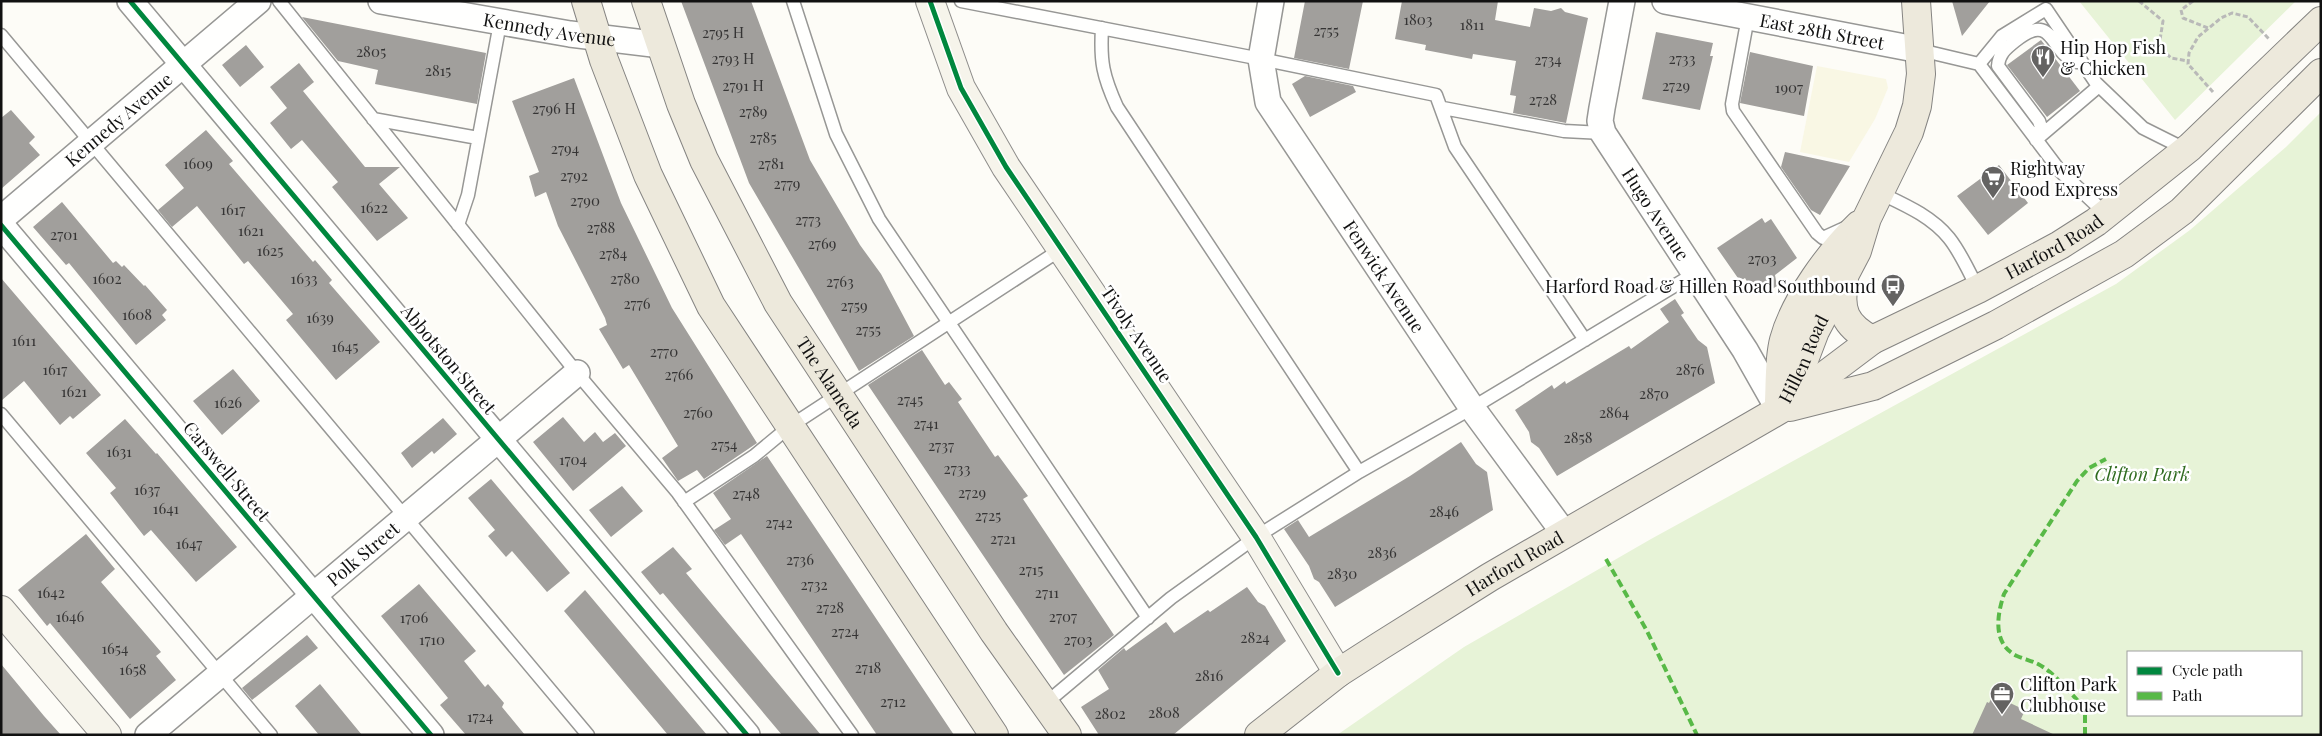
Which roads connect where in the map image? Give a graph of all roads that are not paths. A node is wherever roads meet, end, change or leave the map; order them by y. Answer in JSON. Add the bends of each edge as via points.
{"nodes":[{"id":1,"x":130,"y":1,"type":"edge"},
{"id":2,"x":258,"y":1,"type":"edge"},
{"id":3,"x":279,"y":1,"type":"edge"},
{"id":4,"x":382,"y":1,"type":"edge"},
{"id":5,"x":586,"y":1,"type":"edge"},
{"id":6,"x":646,"y":1,"type":"edge"},
{"id":7,"x":792,"y":1,"type":"edge"},
{"id":8,"x":930,"y":1,"type":"edge"},
{"id":9,"x":961,"y":1,"type":"edge"},
{"id":10,"x":1271,"y":1,"type":"edge"},
{"id":11,"x":1622,"y":1,"type":"edge"},
{"id":12,"x":1665,"y":1,"type":"edge"},
{"id":13,"x":1916,"y":1,"type":"edge"},
{"id":14,"x":406,"y":3,"type":"edge"},
{"id":15,"x":1748,"y":17,"type":"junction"},
{"id":16,"x":2321,"y":21,"type":"edge"},
{"id":17,"x":500,"y":23,"type":"junction"},
{"id":18,"x":1102,"y":28,"type":"junction"},
{"id":19,"x":1,"y":35,"type":"edge"},
{"id":20,"x":597,"y":38,"type":"junction"},
{"id":21,"x":661,"y":45,"type":"junction"},
{"id":22,"x":1920,"y":50,"type":"junction"},
{"id":23,"x":1261,"y":59,"type":"junction"},
{"id":24,"x":2081,"y":62,"type":"junction"},
{"id":25,"x":183,"y":64,"type":"junction"},
{"id":26,"x":1979,"y":64,"type":"junction"},
{"id":27,"x":2321,"y":73,"type":"edge"},
{"id":28,"x":2099,"y":86,"type":"junction"},
{"id":29,"x":1443,"y":108,"type":"junction"},
{"id":30,"x":373,"y":118,"type":"junction"},
{"id":31,"x":1603,"y":134,"type":"junction"},
{"id":32,"x":478,"y":138,"type":"junction"},
{"id":33,"x":2036,"y":140,"type":"junction"},
{"id":34,"x":92,"y":143,"type":"junction"},
{"id":35,"x":2187,"y":150,"type":"junction"},
{"id":36,"x":1880,"y":193,"type":"junction"},
{"id":37,"x":2106,"y":214,"type":"junction"},
{"id":38,"x":1867,"y":218,"type":"junction"},
{"id":39,"x":1,"y":219,"type":"edge"},
{"id":40,"x":1,"y":225,"type":"edge"},
{"id":41,"x":458,"y":225,"type":"junction"},
{"id":42,"x":1063,"y":248,"type":"junction"},
{"id":43,"x":1694,"y":274,"type":"junction"},
{"id":44,"x":1844,"y":276,"type":"junction"},
{"id":45,"x":1978,"y":289,"type":"junction"},
{"id":46,"x":948,"y":323,"type":"junction"},
{"id":47,"x":1585,"y":340,"type":"junction"},
{"id":48,"x":1872,"y":340,"type":"junction"},
{"id":49,"x":577,"y":373,"type":"junction"},
{"id":50,"x":839,"y":395,"type":"junction"},
{"id":51,"x":1472,"y":408,"type":"junction"},
{"id":52,"x":1779,"y":410,"type":"junction"},
{"id":53,"x":1,"y":414,"type":"edge"},
{"id":54,"x":790,"y":427,"type":"junction"},
{"id":55,"x":498,"y":439,"type":"junction"},
{"id":56,"x":1359,"y":472,"type":"junction"},
{"id":57,"x":684,"y":502,"type":"junction"},
{"id":58,"x":405,"y":518,"type":"junction"},
{"id":59,"x":1564,"y":533,"type":"junction"},
{"id":60,"x":1256,"y":537,"type":"junction"},
{"id":61,"x":314,"y":595,"type":"junction"},
{"id":62,"x":1,"y":610,"type":"edge"},
{"id":63,"x":1148,"y":618,"type":"junction"},
{"id":64,"x":220,"y":674,"type":"junction"},
{"id":65,"x":1338,"y":674,"type":"junction"},
{"id":66,"x":1046,"y":703,"type":"junction"},
{"id":67,"x":107,"y":735,"type":"edge"},
{"id":68,"x":148,"y":735,"type":"edge"},
{"id":69,"x":272,"y":735,"type":"edge"},
{"id":70,"x":432,"y":735,"type":"edge"},
{"id":71,"x":588,"y":735,"type":"edge"},
{"id":72,"x":748,"y":735,"type":"edge"},
{"id":73,"x":852,"y":735,"type":"edge"},
{"id":74,"x":994,"y":735,"type":"edge"},
{"id":75,"x":1067,"y":735,"type":"edge"},
{"id":76,"x":1259,"y":735,"type":"edge"}],
"edges":[{"from":1,"to":25,"type":"street","name":"Abbotston Street"},
{"from":2,"to":25,"type":"street","name":"Kennedy Avenue"},
{"from":3,"to":30,"type":"lane"},
{"from":4,"to":14,"type":"street","name":"Kennedy Avenue"},
{"from":5,"to":20,"type":"main road"},
{"from":6,"to":21,"type":"main road","name":"The Alameda"},
{"from":7,"to":46,"type":"lane","via":[[836,134],[879,219]]},
{"from":8,"to":42,"type":"street","name":"Tivoly Avenue","via":[[962,88],[1006,167]]},
{"from":9,"to":18,"type":"lane"},
{"from":10,"to":23,"type":"street","name":"Fenwick Avenue"},
{"from":11,"to":31,"type":"street","via":[[1600,121]]},
{"from":12,"to":15,"type":"street","name":"East 28th Street"},
{"from":13,"to":22,"type":"main road","name":"Hillen Road"},
{"from":14,"to":17,"type":"street","name":"Kennedy Avenue"},
{"from":15,"to":22,"type":"street","name":"East 28th Street"},
{"from":15,"to":38,"type":"lane","via":[[1733,110],[1823,238]]},
{"from":16,"to":35,"type":"main road","name":"Harford Road"},
{"from":17,"to":20,"type":"street","name":"Kennedy Avenue"},
{"from":17,"to":32,"type":"lane"},
{"from":18,"to":23,"type":"lane"},
{"from":18,"to":56,"type":"lane","via":[[1100,55],[1104,80],[1117,107]]},
{"from":19,"to":34,"type":"lane"},
{"from":20,"to":21,"type":"street","name":"Kennedy Avenue"},
{"from":20,"to":54,"type":"main road","via":[[648,175],[711,306]]},
{"from":21,"to":50,"type":"main road","name":"The Alameda","via":[[681,104],[725,203],[778,303]]},
{"from":22,"to":26,"type":"lane"},
{"from":22,"to":36,"type":"main road","name":"Hillen Road","via":[[1917,106],[1900,155]]},
{"from":23,"to":29,"type":"lane","via":[[1429,93],[1436,95]]},
{"from":23,"to":51,"type":"street","name":"Fenwick Avenue","via":[[1268,102]]},
{"from":24,"to":26,"type":"lane","via":[[2046,9],[2002,36]]},
{"from":24,"to":28,"type":"lane"},
{"from":24,"to":33,"type":"lane","via":[[2071,60],[2046,32],[2039,30],[2027,31],[2003,51],[1998,66],[2039,121],[2041,127]]},
{"from":25,"to":34,"type":"street","name":"Kennedy Avenue"},
{"from":25,"to":55,"type":"street","name":"Abbotston Street"},
{"from":26,"to":33,"type":"lane"},
{"from":27,"to":52,"type":"main road","name":"Harford Road","via":[[2182,211],[2124,254],[1996,325],[1874,386]]},
{"from":28,"to":33,"type":"lane"},
{"from":28,"to":35,"type":"lane","via":[[2142,128]]},
{"from":29,"to":31,"type":"lane","via":[[1564,131]]},
{"from":29,"to":47,"type":"lane","via":[[1455,147]]},
{"from":30,"to":32,"type":"lane"},
{"from":30,"to":41,"type":"lane"},
{"from":31,"to":43,"type":"street","name":"Hugo Avenue"},
{"from":32,"to":41,"type":"lane","via":[[468,194]]},
{"from":33,"to":37,"type":"lane","via":[[2060,171]]},
{"from":34,"to":39,"type":"street","name":"Kennedy Avenue"},
{"from":34,"to":58,"type":"lane"},
{"from":35,"to":37,"type":"main road","name":"Harford Road"},
{"from":36,"to":38,"type":"main road","name":"Hillen Road"},
{"from":36,"to":45,"type":"lane","via":[[1917,211],[1948,237]]},
{"from":37,"to":45,"type":"main road","name":"Harford Road","via":[[2060,246]]},
{"from":38,"to":44,"type":"main road","name":"Hillen Road"},
{"from":38,"to":52,"type":"main road","name":"Hillen Road","via":[[1842,242],[1793,317],[1784,340],[1780,366]]},
{"from":40,"to":61,"type":"street","name":"Carswell Street"},
{"from":41,"to":49,"type":"lane"},
{"from":42,"to":46,"type":"lane"},
{"from":42,"to":60,"type":"street","name":"Tivoly Avenue"},
{"from":43,"to":47,"type":"lane"},
{"from":43,"to":52,"type":"street","name":"Hugo Avenue","via":[[1745,350]]},
{"from":44,"to":48,"type":"main road","via":[[1842,294],[1849,324]]},
{"from":44,"to":52,"type":"main road","name":"Hillen Road"},
{"from":45,"to":48,"type":"main road","name":"Harford Road"},
{"from":46,"to":50,"type":"lane"},
{"from":46,"to":63,"type":"lane"},
{"from":47,"to":51,"type":"lane"},
{"from":48,"to":52,"type":"main road","name":"Harford Road"},
{"from":49,"to":55,"type":"street","name":"Polk Street"},
{"from":49,"to":57,"type":"lane"},
{"from":50,"to":54,"type":"lane"},
{"from":50,"to":66,"type":"main road","name":"The Alameda","via":[[989,624]]},
{"from":51,"to":56,"type":"lane"},
{"from":51,"to":59,"type":"street","name":"Fenwick Avenue"},
{"from":52,"to":59,"type":"main road","name":"Harford Road"},
{"from":53,"to":64,"type":"lane"},
{"from":54,"to":57,"type":"lane","via":[[754,456]]},
{"from":54,"to":74,"type":"main road"},
{"from":55,"to":58,"type":"street","name":"Polk Street"},
{"from":55,"to":72,"type":"street","name":"Abbotston Street"},
{"from":56,"to":60,"type":"lane"},
{"from":57,"to":73,"type":"lane"},
{"from":58,"to":61,"type":"street","name":"Polk Street"},
{"from":58,"to":71,"type":"lane"},
{"from":59,"to":65,"type":"main road","name":"Harford Road"},
{"from":60,"to":63,"type":"lane"},
{"from":60,"to":65,"type":"street","name":"Tivoly Avenue"},
{"from":61,"to":64,"type":"street","name":"Polk Street"},
{"from":61,"to":70,"type":"street","name":"Carswell Street"},
{"from":62,"to":67,"type":"street"},
{"from":63,"to":66,"type":"lane"},
{"from":64,"to":68,"type":"street","name":"Polk Street"},
{"from":64,"to":69,"type":"lane"},
{"from":65,"to":76,"type":"main road","name":"Harford Road"},
{"from":66,"to":75,"type":"main road","name":"The Alameda"}]}
